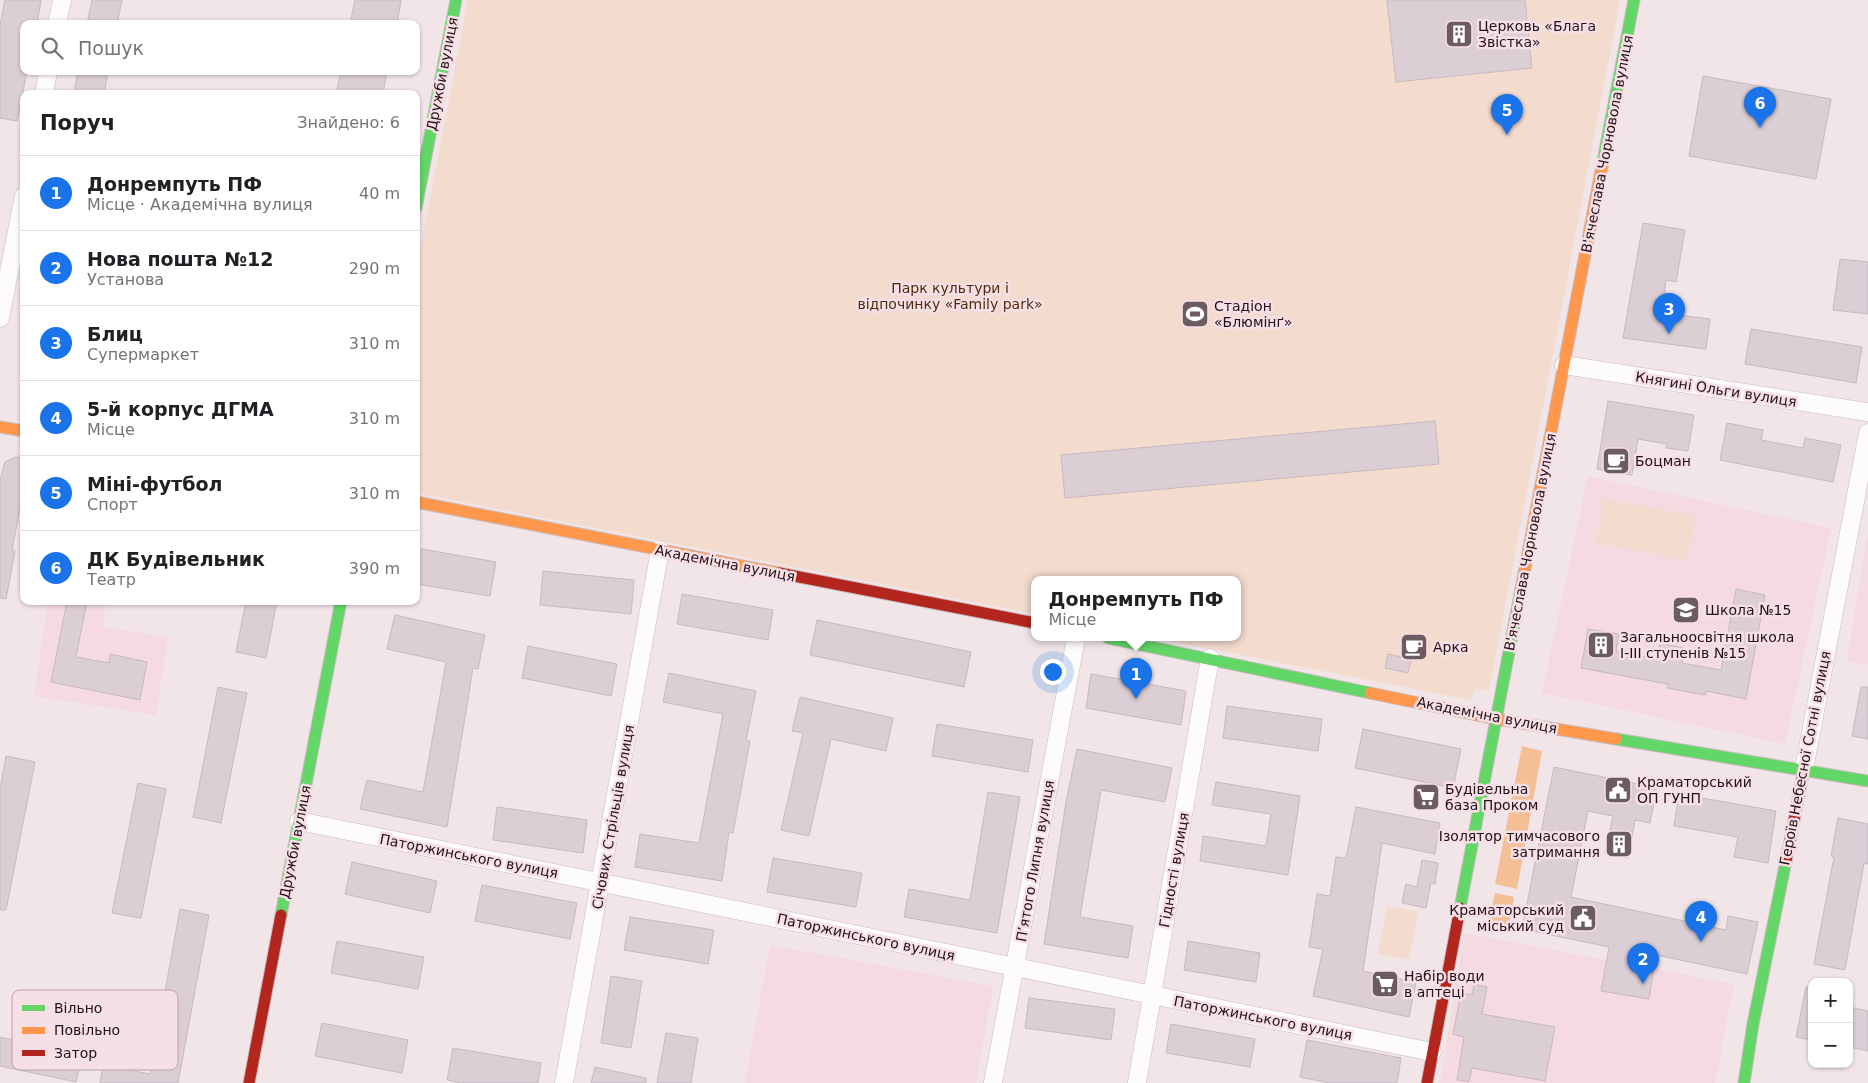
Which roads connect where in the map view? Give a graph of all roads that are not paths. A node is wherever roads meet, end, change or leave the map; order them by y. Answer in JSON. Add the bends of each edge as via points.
{"nodes":[{"id":1,"x":62,"y":0,"type":"edge"},
{"id":2,"x":456,"y":0,"type":"edge"},
{"id":3,"x":1634,"y":0,"type":"edge"},
{"id":4,"x":58,"y":20,"type":"edge"},
{"id":5,"x":47,"y":75,"type":"edge"},
{"id":6,"x":45,"y":90,"type":"edge"},
{"id":7,"x":420,"y":187,"type":"edge"},
{"id":8,"x":20,"y":216,"type":"edge"},
{"id":9,"x":0,"y":318,"type":"edge"},
{"id":10,"x":1564,"y":365,"type":"junction"},
{"id":11,"x":1868,"y":412,"type":"edge"},
{"id":12,"x":0,"y":427,"type":"edge"},
{"id":13,"x":20,"y":430,"type":"edge"},
{"id":14,"x":1868,"y":434,"type":"edge"},
{"id":15,"x":420,"y":503,"type":"edge"},
{"id":16,"x":660,"y":550,"type":"junction"},
{"id":17,"x":340,"y":605,"type":"edge"},
{"id":18,"x":1031,"y":622,"type":"edge"},
{"id":19,"x":1075,"y":641,"type":"edge"},
{"id":20,"x":1123,"y":641,"type":"edge"},
{"id":21,"x":1210,"y":658,"type":"junction"},
{"id":22,"x":1496,"y":719,"type":"junction"},
{"id":23,"x":1804,"y":769,"type":"junction"},
{"id":24,"x":1868,"y":781,"type":"edge"},
{"id":25,"x":299,"y":821,"type":"junction"},
{"id":26,"x":601,"y":883,"type":"junction"},
{"id":27,"x":1015,"y":968,"type":"junction"},
{"id":28,"x":1152,"y":996,"type":"junction"},
{"id":29,"x":1432,"y":1052,"type":"junction"},
{"id":30,"x":249,"y":1083,"type":"edge"},
{"id":31,"x":564,"y":1083,"type":"edge"},
{"id":32,"x":992,"y":1083,"type":"edge"},
{"id":33,"x":1136,"y":1083,"type":"edge"},
{"id":34,"x":1427,"y":1083,"type":"edge"},
{"id":35,"x":1744,"y":1083,"type":"edge"}],
"edges":[{"from":1,"to":4,"type":"street"},
{"from":2,"to":7,"type":"street","name":"Дружби вулиця"},
{"from":3,"to":10,"type":"street","name":"В'ячеслава Чорновола вулиця"},
{"from":5,"to":6,"type":"street"},
{"from":8,"to":9,"type":"street"},
{"from":10,"to":11,"type":"street","name":"Княгині Ольги вулиця"},
{"from":10,"to":22,"type":"street","name":"В'ячеслава Чорновола вулиця"},
{"from":12,"to":13,"type":"street"},
{"from":14,"to":23,"type":"street","name":"Героїв Небесної Сотні вулиця"},
{"from":15,"to":16,"type":"street","name":"Академічна вулиця"},
{"from":16,"to":18,"type":"street","name":"Академічна вулиця"},
{"from":16,"to":26,"type":"street","name":"Січових Стрільців вулиця"},
{"from":17,"to":25,"type":"street","name":"Дружби вулиця"},
{"from":19,"to":27,"type":"street","name":"П’ятого Липня вулиця"},
{"from":20,"to":21,"type":"street","name":"Академічна вулиця"},
{"from":21,"to":22,"type":"street","name":"Академічна вулиця"},
{"from":21,"to":28,"type":"street","name":"Гідності вулиця"},
{"from":22,"to":23,"type":"street","name":"Академічна вулиця"},
{"from":22,"to":29,"type":"street","name":"В'ячеслава Чорновола вулиця"},
{"from":23,"to":24,"type":"street","name":"Академічна вулиця"},
{"from":23,"to":35,"type":"street","name":"Героїв Небесної Сотні вулиця"},
{"from":25,"to":26,"type":"street","name":"Паторжинського вулиця"},
{"from":25,"to":30,"type":"street","name":"Дружби вулиця"},
{"from":26,"to":27,"type":"street","name":"Паторжинського вулиця"},
{"from":26,"to":31,"type":"street","name":"Січових Стрільців вулиця"},
{"from":27,"to":28,"type":"street","name":"Паторжинського вулиця"},
{"from":27,"to":32,"type":"street","name":"П’ятого Липня вулиця"},
{"from":28,"to":29,"type":"street","name":"Паторжинського вулиця"},
{"from":28,"to":33,"type":"street","name":"Гідності вулиця"},
{"from":29,"to":34,"type":"street","name":"В'ячеслава Чорновола вулиця"}]}
